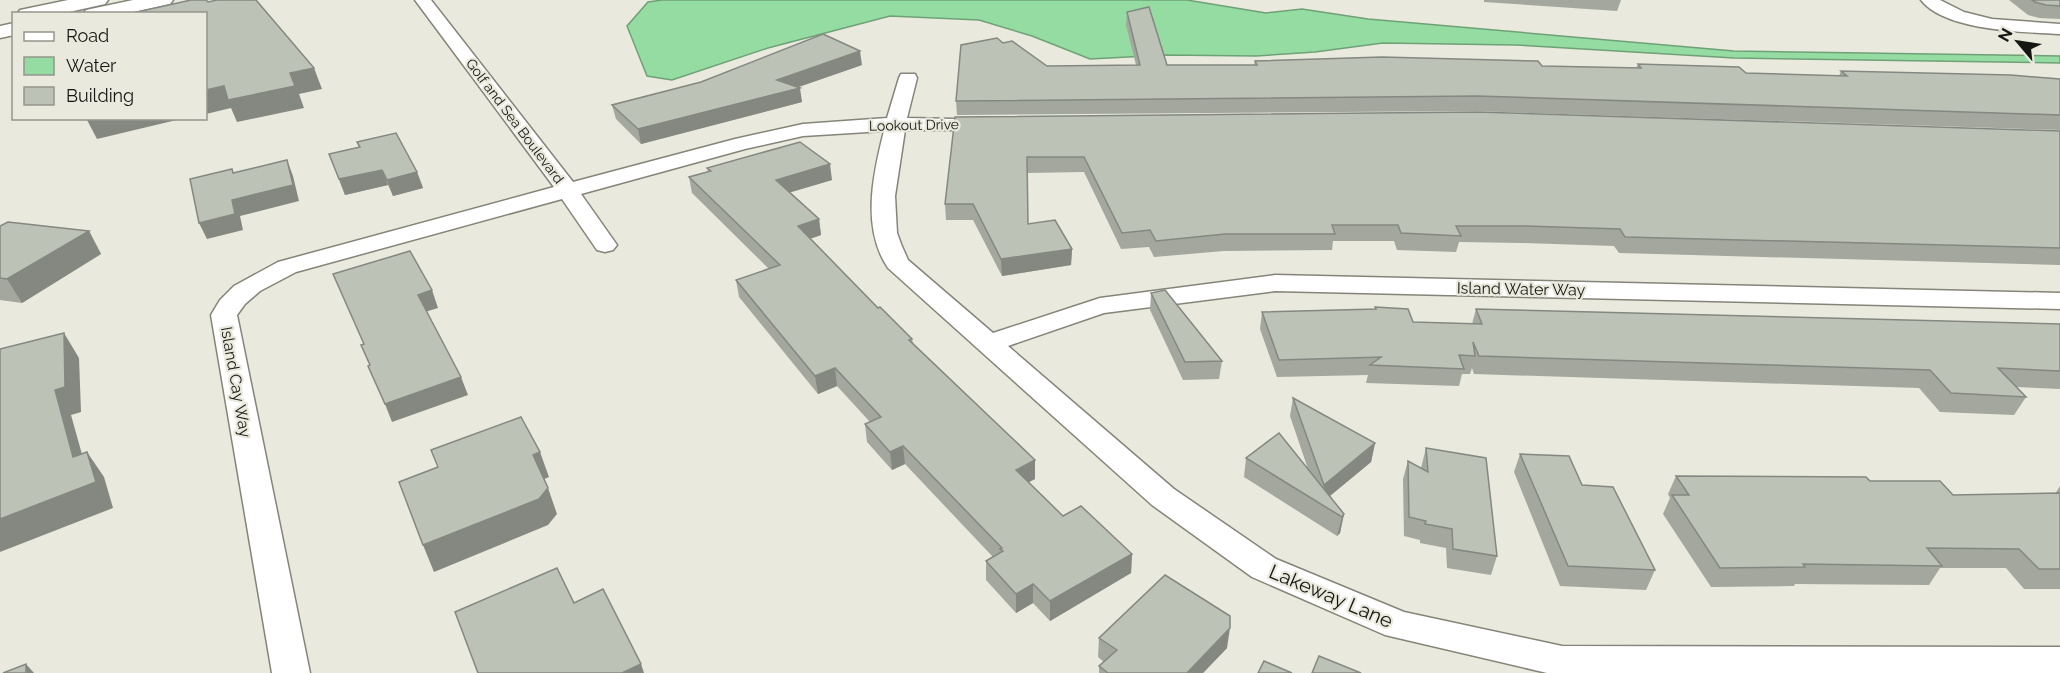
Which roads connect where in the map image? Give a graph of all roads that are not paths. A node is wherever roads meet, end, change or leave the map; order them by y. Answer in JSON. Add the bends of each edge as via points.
{"nodes":[{"id":1,"x":98,"y":0,"type":"edge"},
{"id":2,"x":163,"y":0,"type":"edge"},
{"id":3,"x":423,"y":0,"type":"edge"},
{"id":4,"x":1929,"y":0,"type":"edge"},
{"id":5,"x":37,"y":12,"type":"edge"},
{"id":6,"x":103,"y":12,"type":"edge"},
{"id":7,"x":2060,"y":29,"type":"edge"},
{"id":8,"x":908,"y":78,"type":"dead end"},
{"id":9,"x":1013,"y":123,"type":"edge"},
{"id":10,"x":895,"y":124,"type":"junction"},
{"id":11,"x":567,"y":189,"type":"junction"},
{"id":12,"x":605,"y":245,"type":"dead end"},
{"id":13,"x":2060,"y":302,"type":"edge"},
{"id":14,"x":990,"y":343,"type":"junction"},
{"id":15,"x":2060,"y":662,"type":"edge"},
{"id":16,"x":291,"y":673,"type":"edge"}],
"edges":[{"from":1,"to":5,"type":"main road"},
{"from":2,"to":6,"type":"main road"},
{"from":3,"to":11,"type":"street","name":"Golf and Sea Boulevard"},
{"from":4,"to":7,"type":"street","via":[[1956,16]]},
{"from":8,"to":10,"type":"street","name":"Lakeway Lane"},
{"from":9,"to":10,"type":"street","name":"Lookout Drive"},
{"from":10,"to":11,"type":"street","name":"Lookout Drive","via":[[803,130],[742,142]]},
{"from":10,"to":14,"type":"street","name":"Lakeway Lane","via":[[883,203],[885,235],[897,263]]},
{"from":11,"to":12,"type":"street","name":"Golf and Sea Boulevard"},
{"from":11,"to":16,"type":"street","name":"Island Cay Way","via":[[287,267],[251,285],[230,303],[224,315]]},
{"from":13,"to":14,"type":"street","name":"Island Water Way","via":[[1275,283],[1100,306]]},
{"from":14,"to":15,"type":"street","name":"Lakeway Lane","via":[[1163,496],[1264,568],[1398,626],[1562,661]]}]}
